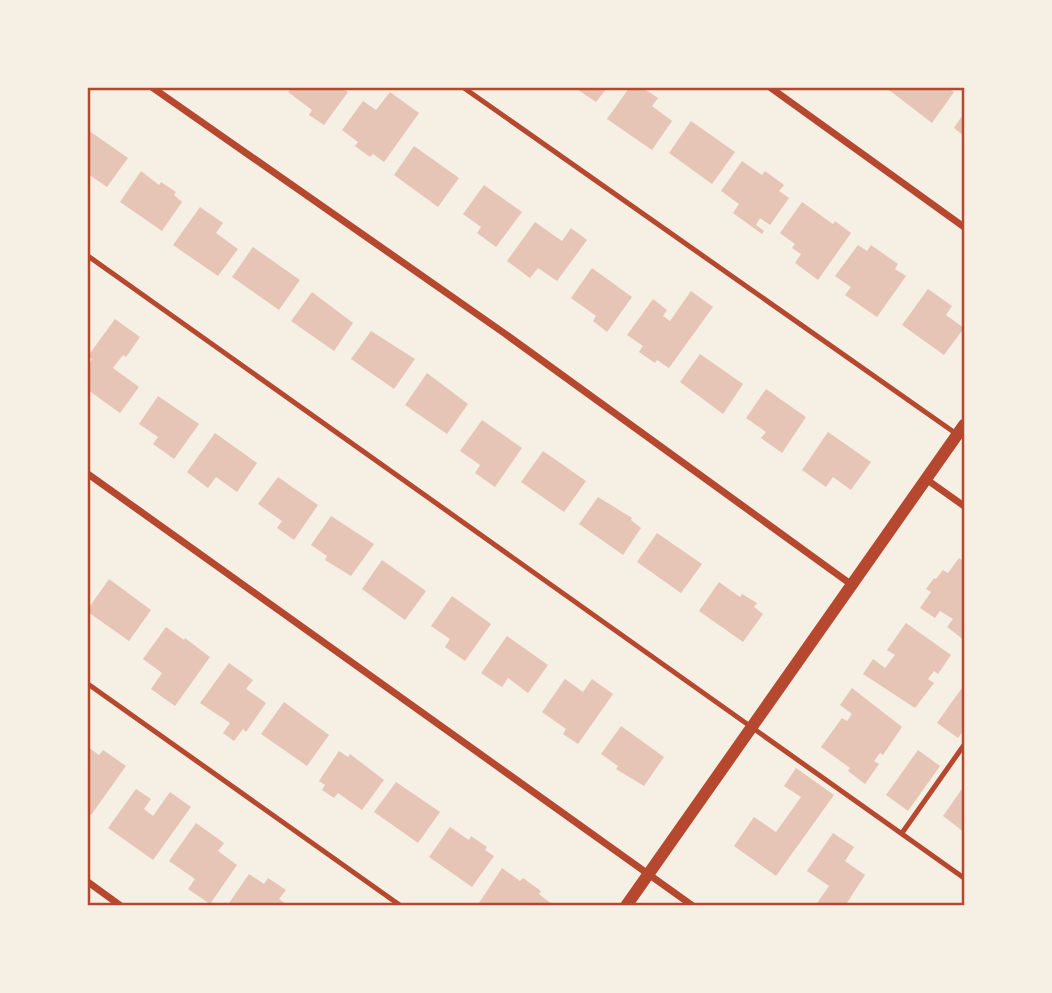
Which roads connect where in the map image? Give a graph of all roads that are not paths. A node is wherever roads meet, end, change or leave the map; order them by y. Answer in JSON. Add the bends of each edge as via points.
{"nodes":[{"id":1,"x":153,"y":88,"type":"edge"},
{"id":2,"x":464,"y":88,"type":"edge"},
{"id":3,"x":771,"y":88,"type":"edge"},
{"id":4,"x":964,"y":227,"type":"edge"},
{"id":5,"x":88,"y":256,"type":"edge"},
{"id":6,"x":961,"y":430,"type":"edge"},
{"id":7,"x":88,"y":474,"type":"edge"},
{"id":8,"x":926,"y":479,"type":"junction"},
{"id":9,"x":964,"y":506,"type":"edge"},
{"id":10,"x":852,"y":584,"type":"junction"},
{"id":11,"x":88,"y":684,"type":"edge"},
{"id":12,"x":752,"y":726,"type":"junction"},
{"id":13,"x":964,"y":745,"type":"edge"},
{"id":14,"x":902,"y":833,"type":"junction"},
{"id":15,"x":649,"y":873,"type":"junction"},
{"id":16,"x":964,"y":878,"type":"edge"},
{"id":17,"x":88,"y":882,"type":"edge"},
{"id":18,"x":121,"y":905,"type":"edge"},
{"id":19,"x":401,"y":905,"type":"edge"},
{"id":20,"x":626,"y":905,"type":"edge"},
{"id":21,"x":692,"y":905,"type":"edge"}],
"edges":[{"from":1,"to":10,"type":"street"},
{"from":2,"to":6,"type":"lane"},
{"from":3,"to":4,"type":"street"},
{"from":5,"to":12,"type":"lane"},
{"from":6,"to":8,"type":"street"},
{"from":7,"to":15,"type":"street"},
{"from":8,"to":9,"type":"street"},
{"from":8,"to":10,"type":"street"},
{"from":10,"to":12,"type":"street"},
{"from":11,"to":19,"type":"lane"},
{"from":12,"to":14,"type":"lane"},
{"from":12,"to":15,"type":"street"},
{"from":13,"to":14,"type":"lane"},
{"from":14,"to":16,"type":"lane"},
{"from":15,"to":20,"type":"street"},
{"from":15,"to":21,"type":"street"},
{"from":17,"to":18,"type":"street"}]}
